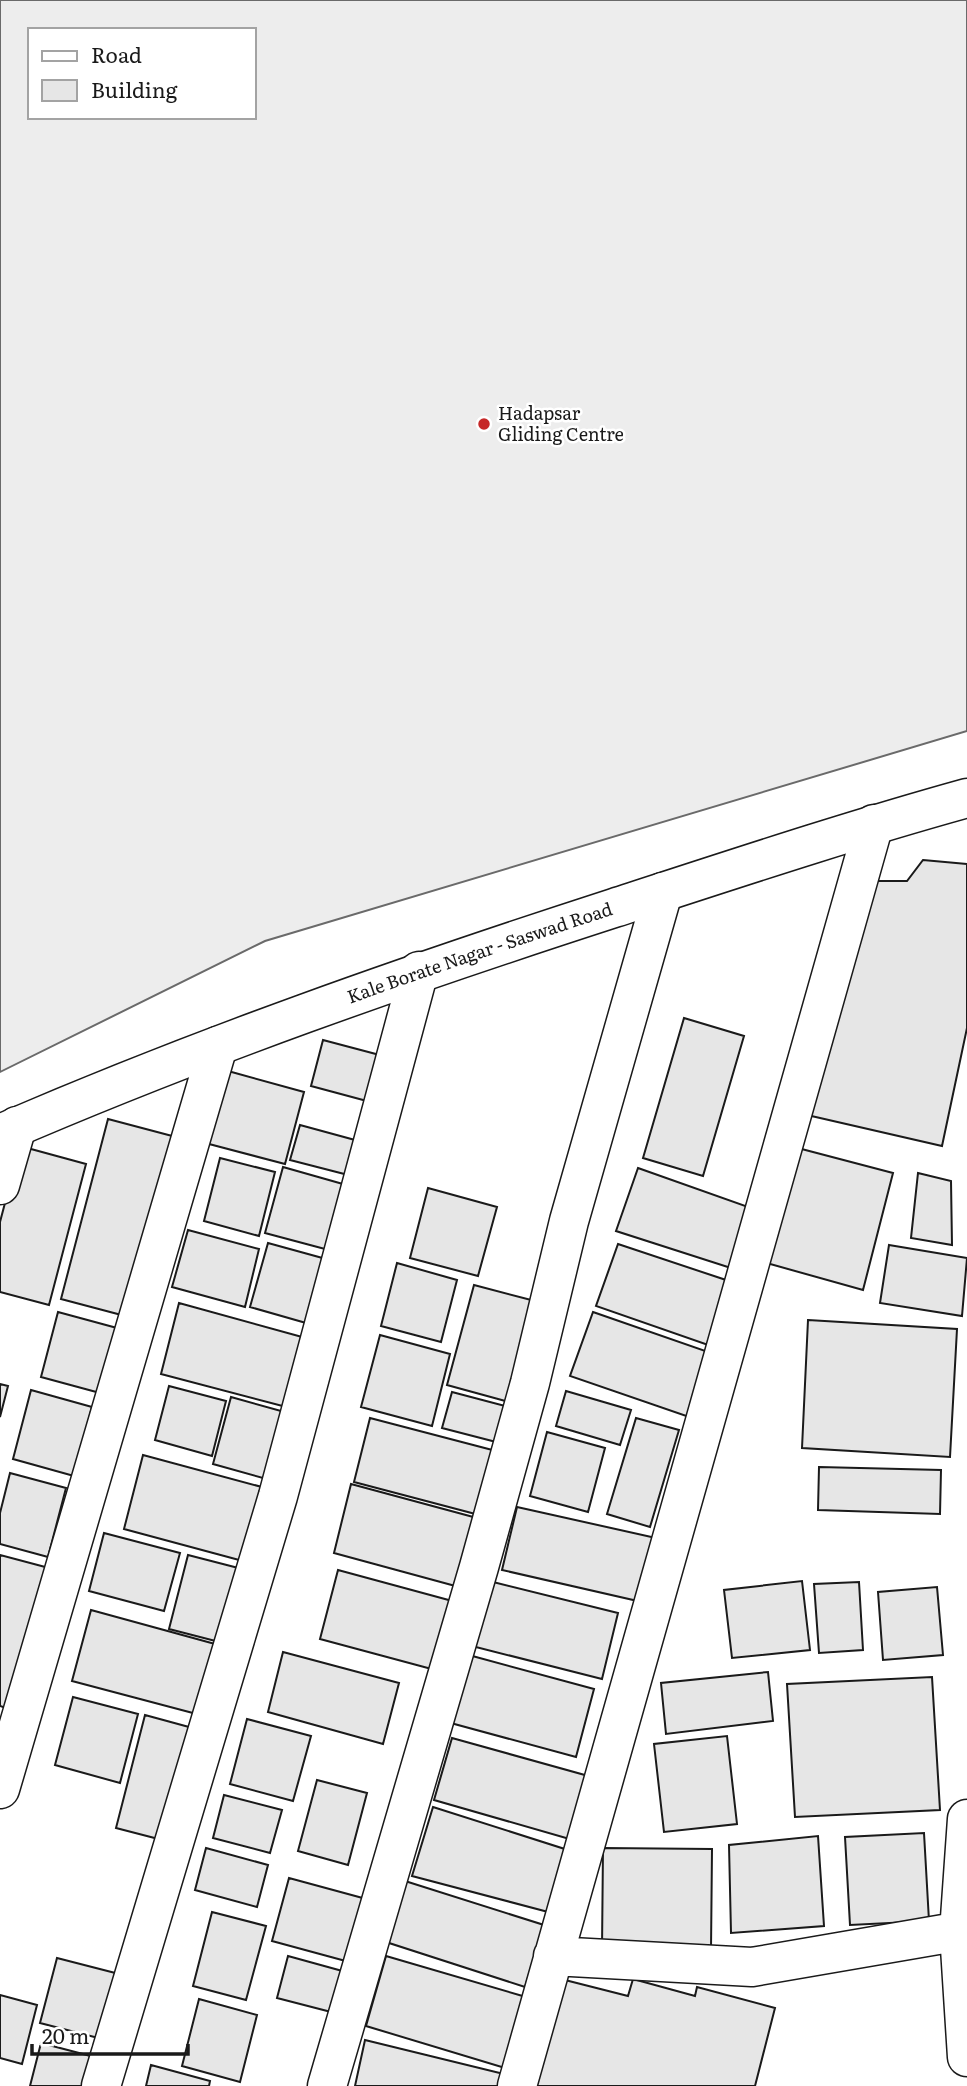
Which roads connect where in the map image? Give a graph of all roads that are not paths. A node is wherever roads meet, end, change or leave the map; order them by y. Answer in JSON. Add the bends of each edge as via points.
{"nodes":[{"id":1,"x":967,"y":798,"type":"edge"},
{"id":2,"x":874,"y":824,"type":"junction"},
{"id":3,"x":663,"y":892,"type":"junction"},
{"id":4,"x":419,"y":971,"type":"junction"},
{"id":5,"x":218,"y":1046,"type":"junction"},
{"id":6,"x":9,"y":1130,"type":"edge"},
{"id":7,"x":0,"y":1185,"type":"edge"},
{"id":8,"x":0,"y":1789,"type":"edge"},
{"id":9,"x":967,"y":1819,"type":"edge"},
{"id":10,"x":963,"y":1931,"type":"edge"},
{"id":11,"x":554,"y":1956,"type":"junction"},
{"id":12,"x":967,"y":2057,"type":"edge"},
{"id":13,"x":101,"y":2086,"type":"edge"},
{"id":14,"x":327,"y":2086,"type":"edge"},
{"id":15,"x":517,"y":2086,"type":"edge"}],
"edges":[{"from":1,"to":2,"type":"street","name":"Kale Borate Nagar - Saswad Road"},
{"from":2,"to":3,"type":"street","name":"Kale Borate Nagar - Saswad Road"},
{"from":2,"to":11,"type":"street"},
{"from":3,"to":4,"type":"street","name":"Kale Borate Nagar - Saswad Road"},
{"from":3,"to":14,"type":"street","via":[[569,1221],[479,1567]]},
{"from":4,"to":5,"type":"street","name":"Kale Borate Nagar - Saswad Road"},
{"from":4,"to":13,"type":"street","via":[[278,1496]]},
{"from":5,"to":6,"type":"street","name":"Kale Borate Nagar - Saswad Road"},
{"from":5,"to":8,"type":"street"},
{"from":6,"to":7,"type":"street"},
{"from":9,"to":10,"type":"street"},
{"from":10,"to":11,"type":"street","via":[[752,1967]]},
{"from":10,"to":12,"type":"street"},
{"from":11,"to":15,"type":"street"}]}
